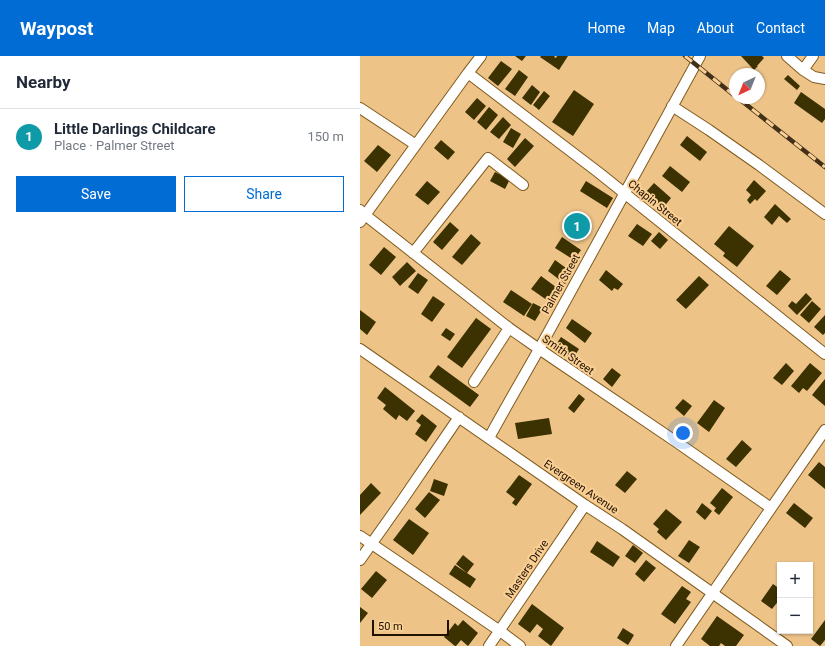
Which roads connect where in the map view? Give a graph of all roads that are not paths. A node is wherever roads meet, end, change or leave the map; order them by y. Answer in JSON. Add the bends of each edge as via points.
{"nodes":[{"id":1,"x":481,"y":56,"type":"edge"},
{"id":2,"x":700,"y":56,"type":"edge"},
{"id":3,"x":787,"y":56,"type":"edge"},
{"id":4,"x":813,"y":56,"type":"edge"},
{"id":5,"x":803,"y":70,"type":"junction"},
{"id":6,"x":468,"y":72,"type":"junction"},
{"id":7,"x":825,"y":79,"type":"edge"},
{"id":8,"x":672,"y":106,"type":"junction"},
{"id":9,"x":360,"y":108,"type":"edge"},
{"id":10,"x":416,"y":145,"type":"junction"},
{"id":11,"x":523,"y":184,"type":"dead end"},
{"id":12,"x":624,"y":193,"type":"junction"},
{"id":13,"x":825,"y":214,"type":"edge"},
{"id":14,"x":362,"y":216,"type":"edge"},
{"id":15,"x":413,"y":253,"type":"junction"},
{"id":16,"x":509,"y":328,"type":"junction"},
{"id":17,"x":360,"y":349,"type":"edge"},
{"id":18,"x":539,"y":349,"type":"junction"},
{"id":19,"x":825,"y":354,"type":"edge"},
{"id":20,"x":474,"y":382,"type":"dead end"},
{"id":21,"x":459,"y":417,"type":"junction"},
{"id":22,"x":825,"y":430,"type":"edge"},
{"id":23,"x":489,"y":438,"type":"junction"},
{"id":24,"x":585,"y":505,"type":"junction"},
{"id":25,"x":771,"y":508,"type":"junction"},
{"id":26,"x":360,"y":536,"type":"edge"},
{"id":27,"x":371,"y":544,"type":"junction"},
{"id":28,"x":360,"y":560,"type":"edge"},
{"id":29,"x":713,"y":594,"type":"junction"},
{"id":30,"x":500,"y":631,"type":"junction"},
{"id":31,"x":489,"y":646,"type":"edge"},
{"id":32,"x":520,"y":646,"type":"edge"},
{"id":33,"x":676,"y":646,"type":"edge"},
{"id":34,"x":787,"y":646,"type":"edge"}],
"edges":[{"from":1,"to":6,"type":"street"},
{"from":2,"to":8,"type":"street","name":"Palmer Street"},
{"from":3,"to":5,"type":"street"},
{"from":4,"to":5,"type":"street"},
{"from":5,"to":7,"type":"street","via":[[814,77]]},
{"from":6,"to":10,"type":"street"},
{"from":6,"to":12,"type":"street","name":"Chapin Street"},
{"from":8,"to":12,"type":"street","name":"Palmer Street"},
{"from":8,"to":13,"type":"street"},
{"from":9,"to":10,"type":"street"},
{"from":10,"to":14,"type":"street"},
{"from":11,"to":15,"type":"street","via":[[488,158]]},
{"from":12,"to":18,"type":"street","name":"Palmer Street"},
{"from":12,"to":19,"type":"street","name":"Chapin Street"},
{"from":14,"to":15,"type":"street","name":"Smith Street"},
{"from":15,"to":16,"type":"street","name":"Smith Street"},
{"from":16,"to":18,"type":"street","name":"Smith Street"},
{"from":16,"to":20,"type":"street"},
{"from":17,"to":21,"type":"street","name":"Evergreen Avenue"},
{"from":18,"to":23,"type":"street","name":"Palmer Street"},
{"from":18,"to":25,"type":"street","name":"Smith Street"},
{"from":21,"to":23,"type":"street","name":"Evergreen Avenue"},
{"from":21,"to":27,"type":"street"},
{"from":22,"to":25,"type":"street"},
{"from":23,"to":24,"type":"street","name":"Evergreen Avenue"},
{"from":24,"to":29,"type":"street","name":"Evergreen Avenue"},
{"from":24,"to":30,"type":"street","name":"Masters Drive"},
{"from":25,"to":29,"type":"street"},
{"from":26,"to":27,"type":"street"},
{"from":27,"to":28,"type":"street"},
{"from":27,"to":30,"type":"street"},
{"from":29,"to":33,"type":"street"},
{"from":29,"to":34,"type":"street","name":"Evergreen Avenue"},
{"from":30,"to":31,"type":"street","name":"Masters Drive"},
{"from":30,"to":32,"type":"street"}]}
